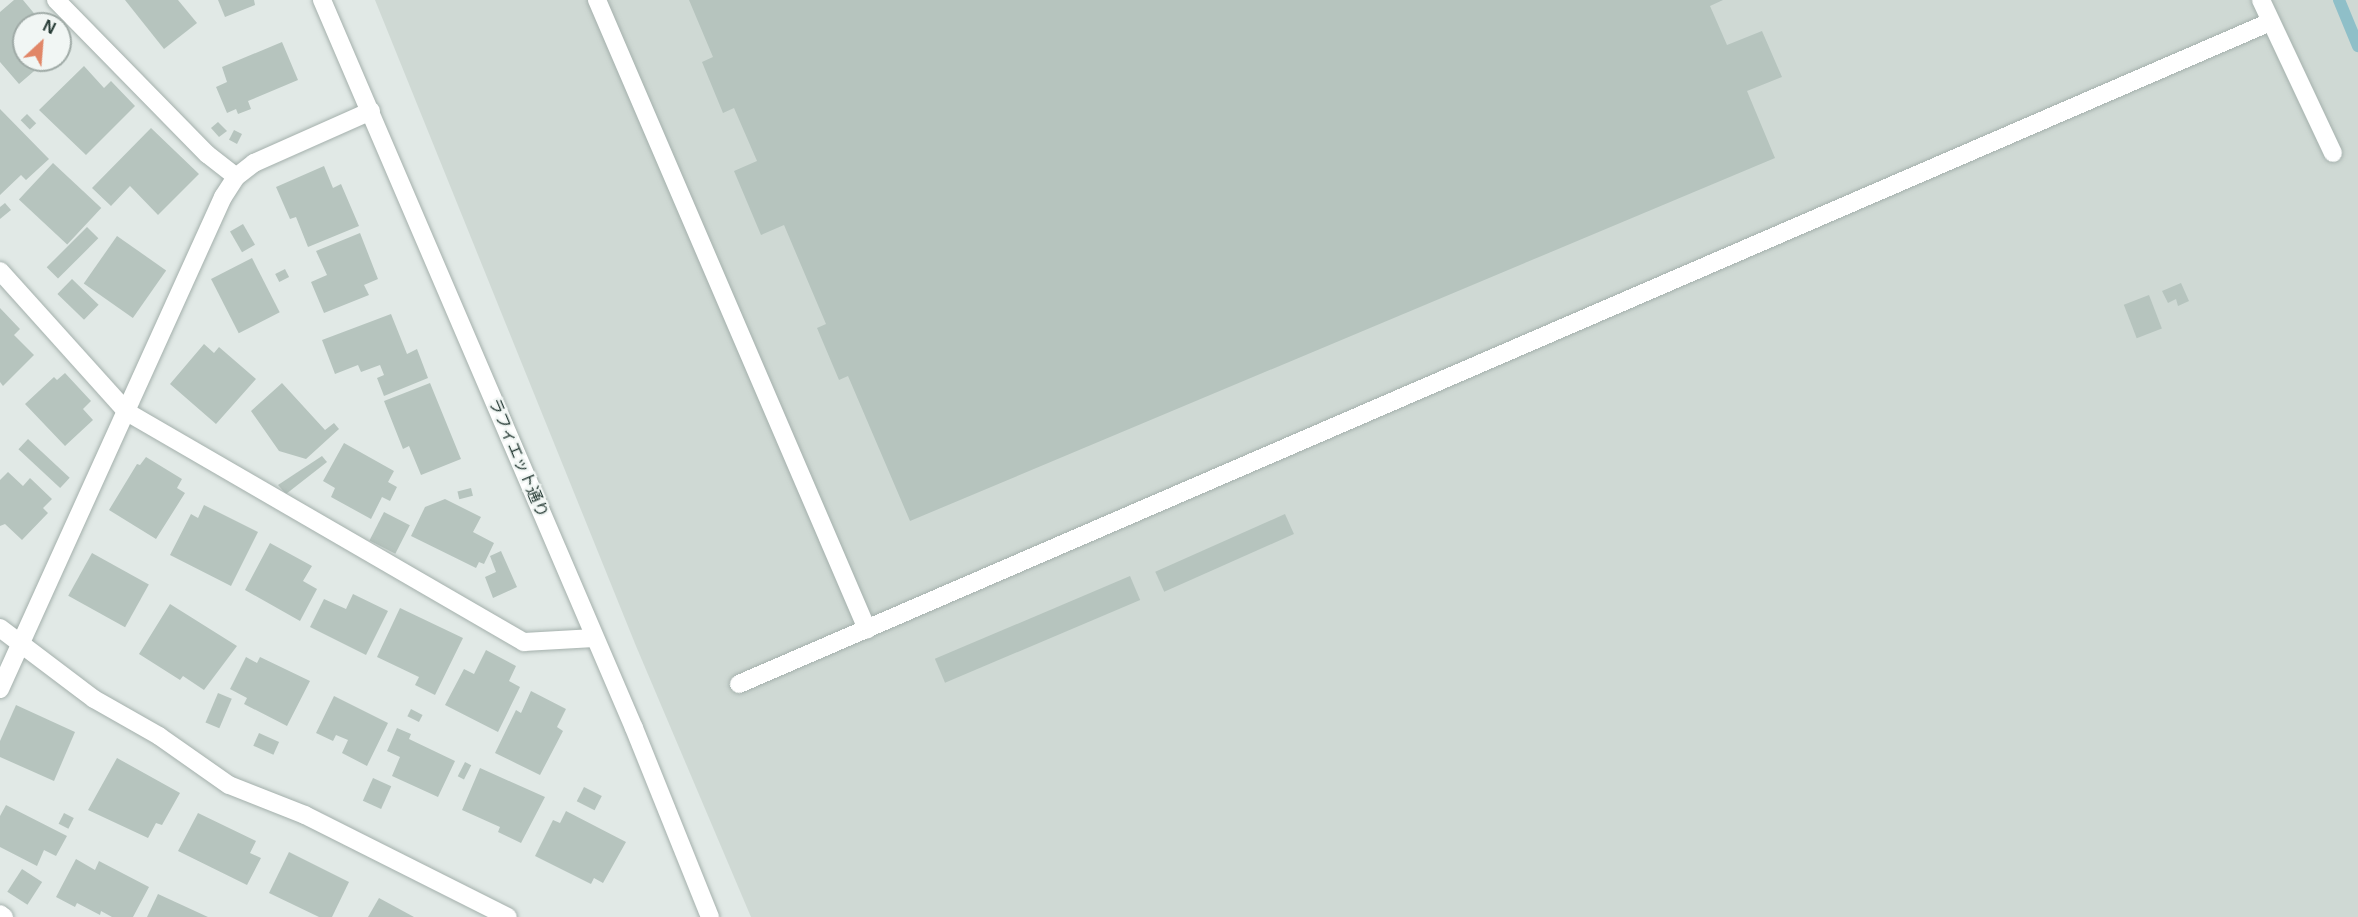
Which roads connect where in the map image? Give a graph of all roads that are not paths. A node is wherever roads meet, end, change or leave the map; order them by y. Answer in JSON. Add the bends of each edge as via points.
{"nodes":[{"id":1,"x":56,"y":0,"type":"edge"},
{"id":2,"x":322,"y":0,"type":"edge"},
{"id":3,"x":597,"y":0,"type":"edge"},
{"id":4,"x":2261,"y":0,"type":"edge"},
{"id":5,"x":2270,"y":22,"type":"junction"},
{"id":6,"x":371,"y":111,"type":"junction"},
{"id":7,"x":2333,"y":153,"type":"dead end"},
{"id":8,"x":236,"y":177,"type":"junction"},
{"id":9,"x":0,"y":271,"type":"edge"},
{"id":10,"x":127,"y":412,"type":"junction"},
{"id":11,"x":0,"y":628,"type":"edge"},
{"id":12,"x":867,"y":629,"type":"junction"},
{"id":13,"x":594,"y":638,"type":"junction"},
{"id":14,"x":20,"y":643,"type":"junction"},
{"id":15,"x":739,"y":684,"type":"dead end"},
{"id":16,"x":0,"y":689,"type":"edge"},
{"id":17,"x":486,"y":912,"type":"edge"},
{"id":18,"x":0,"y":914,"type":"edge"},
{"id":19,"x":4,"y":917,"type":"edge"},
{"id":20,"x":508,"y":917,"type":"edge"},
{"id":21,"x":711,"y":917,"type":"edge"}],
"edges":[{"from":1,"to":8,"type":"street","via":[[207,154]]},
{"from":2,"to":6,"type":"street","name":"ラフィエット通り"},
{"from":3,"to":12,"type":"street"},
{"from":4,"to":5,"type":"street"},
{"from":5,"to":7,"type":"street"},
{"from":5,"to":12,"type":"street"},
{"from":6,"to":8,"type":"street","via":[[254,163]]},
{"from":6,"to":13,"type":"street","name":"ラフィエット通り"},
{"from":8,"to":10,"type":"street","via":[[223,197]]},
{"from":9,"to":10,"type":"street"},
{"from":10,"to":13,"type":"street","via":[[524,642]]},
{"from":10,"to":14,"type":"street"},
{"from":11,"to":14,"type":"street"},
{"from":12,"to":15,"type":"street"},
{"from":13,"to":21,"type":"street","name":"ラフィエット通り"},
{"from":14,"to":16,"type":"street"},
{"from":14,"to":17,"type":"street","via":[[94,699],[159,736],[229,785],[305,815]]},
{"from":17,"to":20,"type":"street"},
{"from":18,"to":19,"type":"street"}]}
